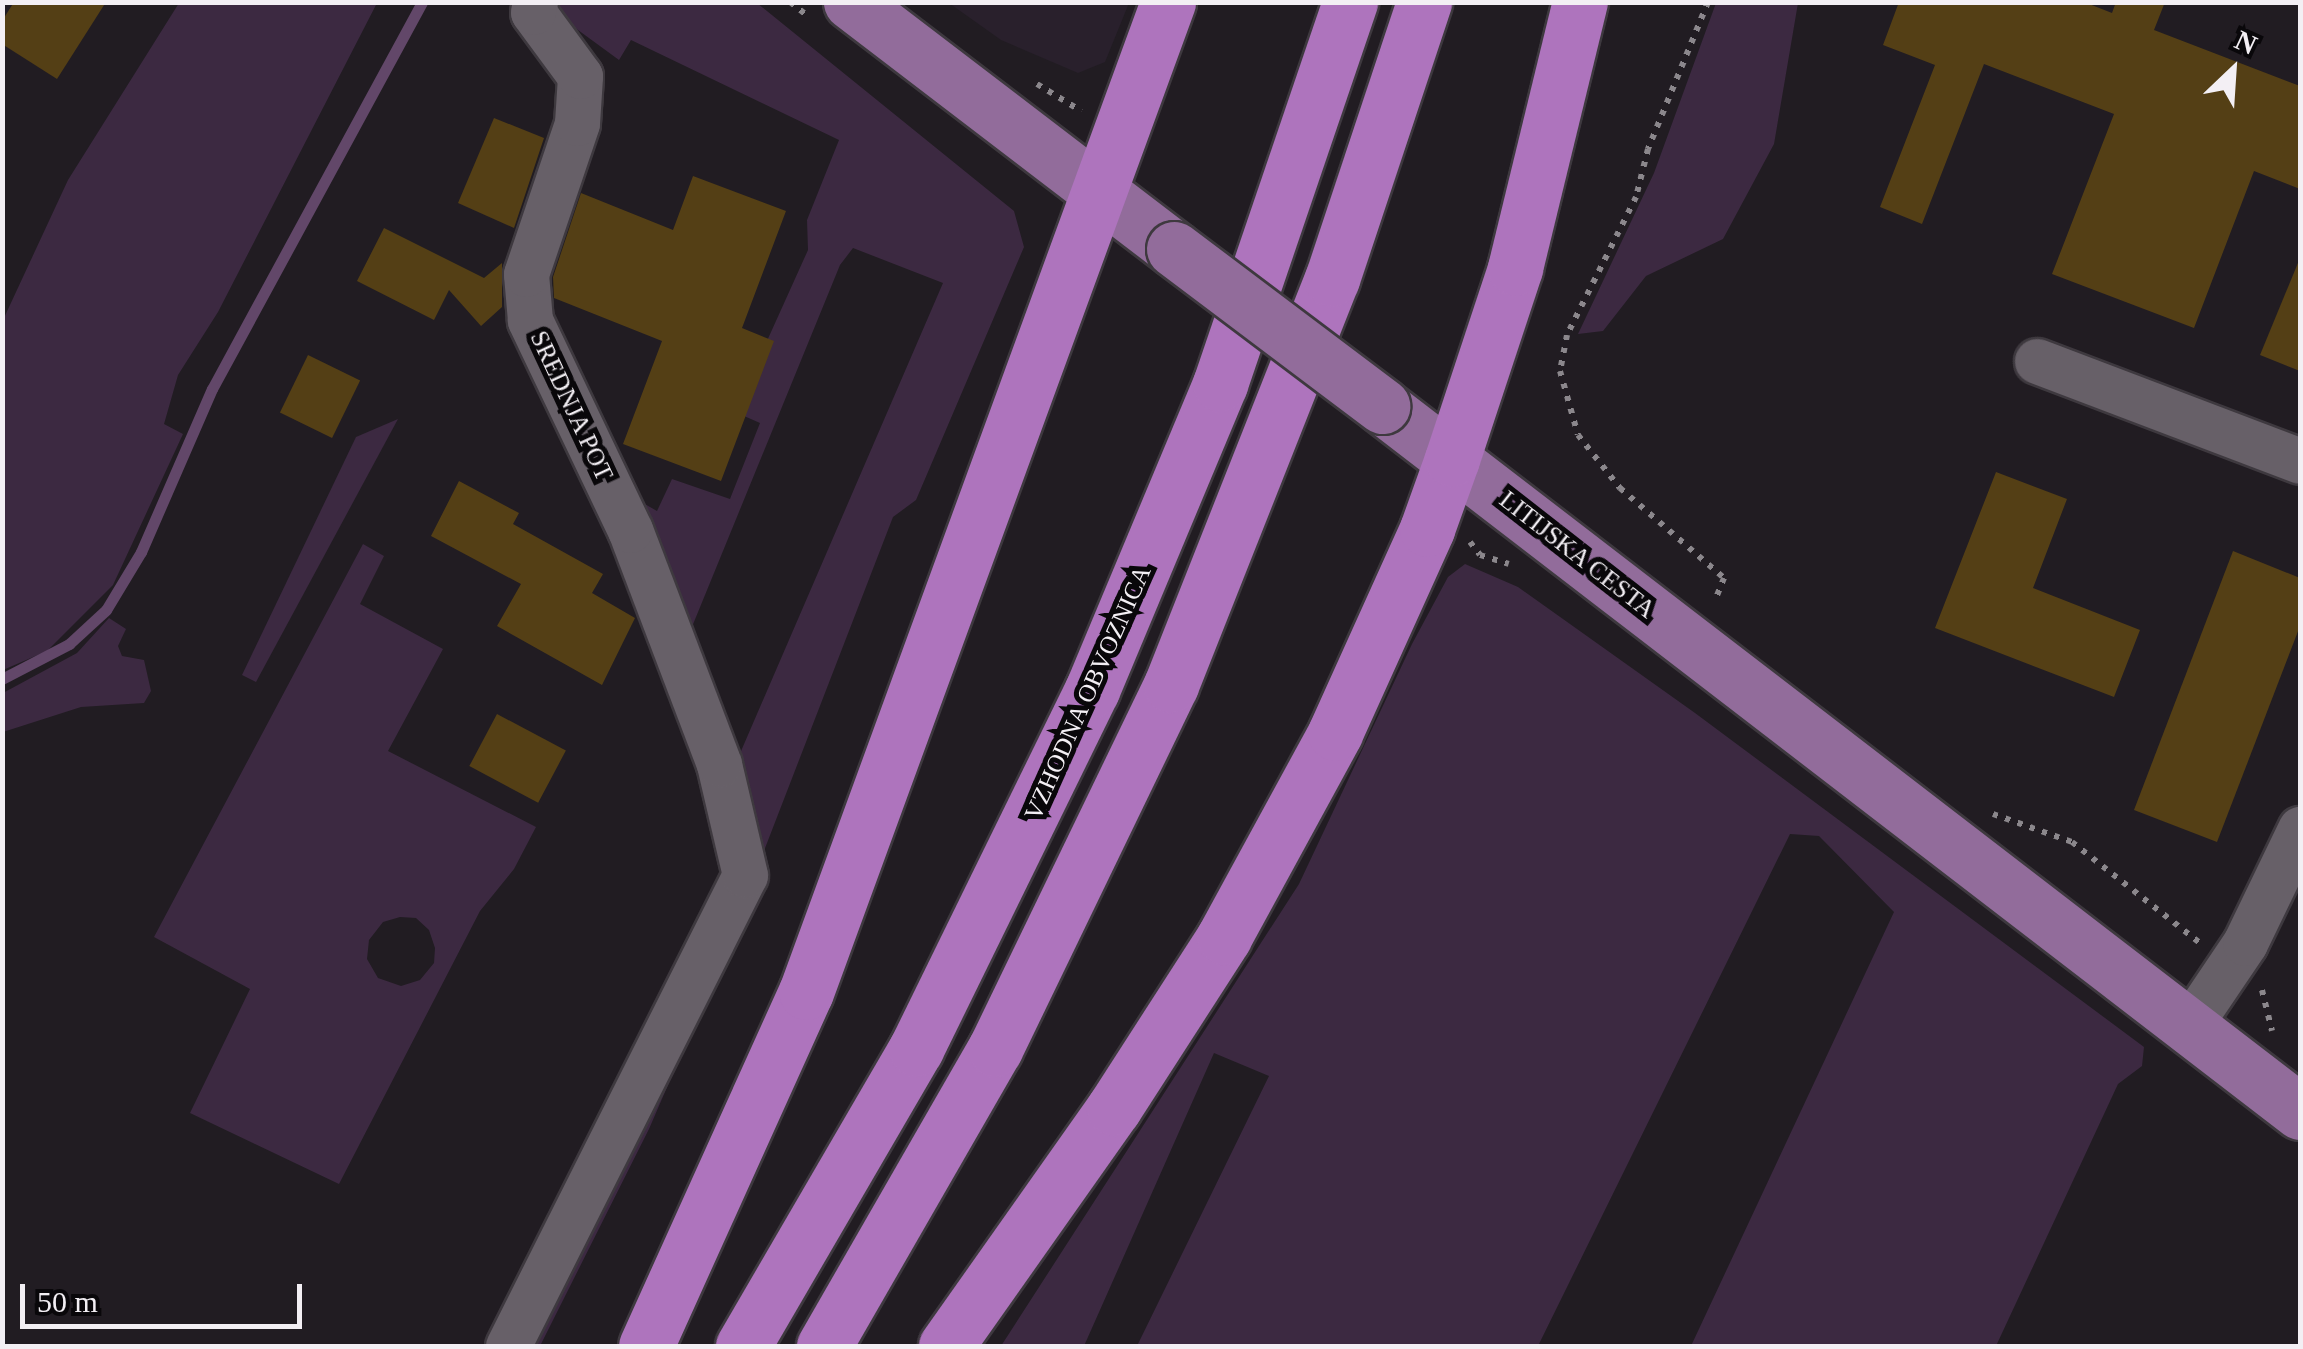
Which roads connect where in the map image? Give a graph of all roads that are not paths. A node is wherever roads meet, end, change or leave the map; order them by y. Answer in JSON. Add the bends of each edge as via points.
{"nodes":[{"id":1,"x":535,"y":2,"type":"edge"},
{"id":2,"x":852,"y":2,"type":"edge"},
{"id":3,"x":1168,"y":2,"type":"edge"},
{"id":4,"x":1350,"y":2,"type":"edge"},
{"id":5,"x":1424,"y":2,"type":"edge"},
{"id":6,"x":1580,"y":2,"type":"edge"},
{"id":7,"x":1096,"y":190,"type":"junction"},
{"id":8,"x":2036,"y":361,"type":"dead end"},
{"id":9,"x":1452,"y":459,"type":"junction"},
{"id":10,"x":2300,"y":461,"type":"edge"},
{"id":11,"x":2300,"y":829,"type":"edge"},
{"id":12,"x":2189,"y":1026,"type":"junction"},
{"id":13,"x":2300,"y":1112,"type":"edge"},
{"id":14,"x":508,"y":1346,"type":"edge"},
{"id":15,"x":646,"y":1346,"type":"edge"},
{"id":16,"x":743,"y":1346,"type":"edge"},
{"id":17,"x":824,"y":1346,"type":"edge"},
{"id":18,"x":946,"y":1346,"type":"edge"}],
"edges":[{"from":1,"to":14,"type":"street","name":"SREDNJA POT","via":[[532,12],[580,76],[577,123],[526,274],[530,320],[630,530],[719,764],[745,875]]},
{"from":2,"to":7,"type":"main road","name":"LITIJSKA CESTA"},
{"from":3,"to":7,"type":"highway"},
{"from":4,"to":16,"type":"highway","name":"VZHODNA OBVOZNICA","via":[[1220,384],[1092,690],[916,1049]]},
{"from":5,"to":17,"type":"highway","via":[[1307,348],[1171,685],[995,1049]]},
{"from":6,"to":9,"type":"highway","via":[[1520,251]]},
{"from":7,"to":9,"type":"main road","name":"LITIJSKA CESTA","bridge":true},
{"from":7,"to":15,"type":"highway","via":[[1006,456],[806,992]]},
{"from":8,"to":10,"type":"street"},
{"from":9,"to":12,"type":"main road","name":"LITIJSKA CESTA"},
{"from":9,"to":18,"type":"highway","via":[[1342,716],[1270,858],[1114,1108]]},
{"from":11,"to":12,"type":"street","via":[[2245,943]]},
{"from":12,"to":13,"type":"main road","name":"LITIJSKA CESTA"}]}
